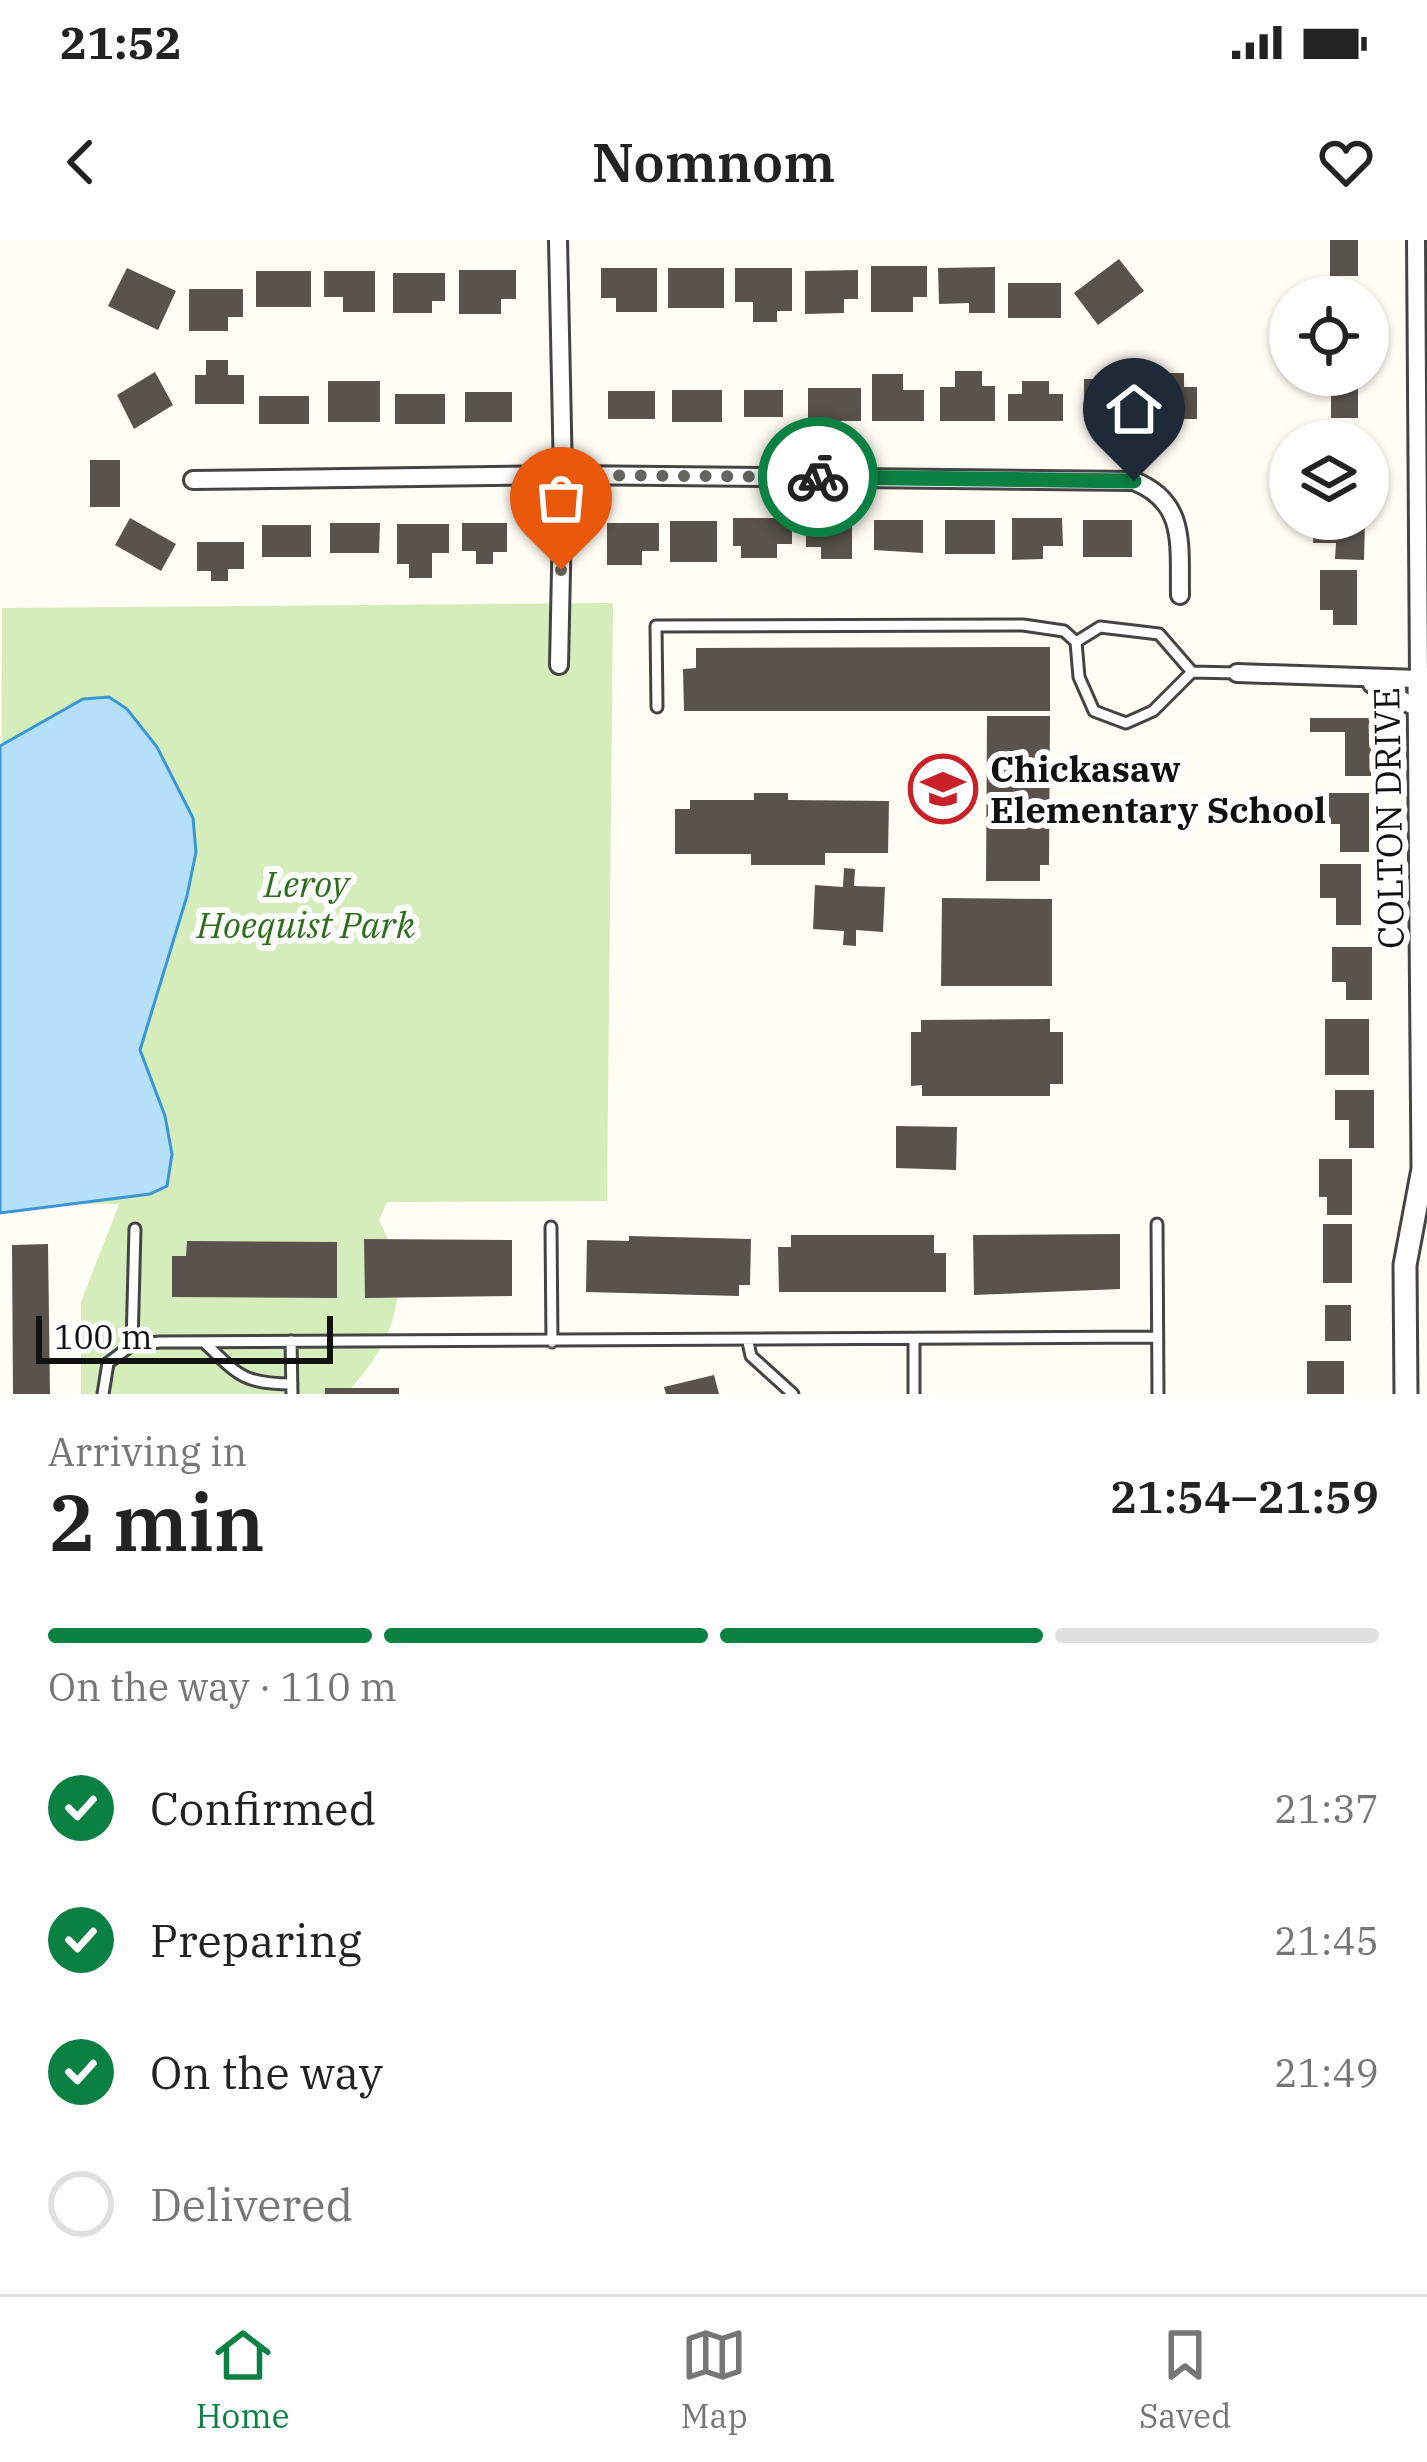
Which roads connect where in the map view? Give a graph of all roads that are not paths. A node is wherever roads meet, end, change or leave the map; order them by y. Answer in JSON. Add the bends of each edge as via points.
{"nodes":[{"id":1,"x":558,"y":240,"type":"edge"},
{"id":2,"x":1415,"y":240,"type":"edge"},
{"id":3,"x":563,"y":475,"type":"junction"},
{"id":4,"x":193,"y":479,"type":"dead end"},
{"id":5,"x":1180,"y":595,"type":"dead end"},
{"id":6,"x":1076,"y":642,"type":"junction"},
{"id":7,"x":559,"y":665,"type":"dead end"},
{"id":8,"x":1192,"y":672,"type":"junction"},
{"id":9,"x":1238,"y":674,"type":"joint"},
{"id":10,"x":1354,"y":679,"type":"junction"},
{"id":11,"x":1423,"y":679,"type":"edge"},
{"id":12,"x":657,"y":707,"type":"dead end"},
{"id":13,"x":1419,"y":709,"type":"junction"},
{"id":14,"x":1425,"y":952,"type":"edge"},
{"id":15,"x":1421,"y":1210,"type":"edge"},
{"id":16,"x":1157,"y":1224,"type":"dead end"},
{"id":17,"x":550,"y":1227,"type":"dead end"},
{"id":18,"x":135,"y":1229,"type":"dead end"},
{"id":19,"x":1157,"y":1337,"type":"junction"},
{"id":20,"x":914,"y":1339,"type":"junction"},
{"id":21,"x":291,"y":1341,"type":"junction"},
{"id":22,"x":205,"y":1342,"type":"junction"},
{"id":23,"x":552,"y":1342,"type":"junction"},
{"id":24,"x":748,"y":1342,"type":"junction"},
{"id":25,"x":132,"y":1345,"type":"junction"},
{"id":26,"x":292,"y":1389,"type":"edge"},
{"id":27,"x":103,"y":1394,"type":"edge"},
{"id":28,"x":793,"y":1394,"type":"edge"},
{"id":29,"x":914,"y":1394,"type":"edge"},
{"id":30,"x":1158,"y":1394,"type":"edge"},
{"id":31,"x":1406,"y":1394,"type":"edge"}],
"edges":[{"from":1,"to":3,"type":"street"},
{"from":2,"to":11,"type":"street","name":"COLTON DRIVE"},
{"from":3,"to":4,"type":"street"},
{"from":3,"to":5,"type":"street","via":[[1134,481],[1159,491],[1174,513]]},
{"from":3,"to":7,"type":"street"},
{"from":6,"to":8,"type":"lane","via":[[1100,628],[1159,634]]},
{"from":6,"to":8,"type":"lane","via":[[1094,711],[1126,723],[1153,711]]},
{"from":6,"to":12,"type":"lane","via":[[1023,625],[656,626]]},
{"from":8,"to":9,"type":"lane"},
{"from":9,"to":10,"type":"street"},
{"from":10,"to":11,"type":"street"},
{"from":10,"to":13,"type":"street"},
{"from":11,"to":13,"type":"street","name":"COLTON DRIVE"},
{"from":13,"to":14,"type":"street","name":"COLTON DRIVE"},
{"from":14,"to":15,"type":"street","name":"COLTON DRIVE"},
{"from":15,"to":31,"type":"street","name":"COLTON DRIVE","via":[[1405,1265]]},
{"from":16,"to":19,"type":"lane"},
{"from":17,"to":23,"type":"lane"},
{"from":18,"to":25,"type":"lane"},
{"from":19,"to":20,"type":"lane"},
{"from":19,"to":30,"type":"lane"},
{"from":20,"to":24,"type":"lane"},
{"from":20,"to":29,"type":"lane"},
{"from":21,"to":22,"type":"lane"},
{"from":21,"to":23,"type":"lane"},
{"from":21,"to":26,"type":"lane"},
{"from":22,"to":25,"type":"lane"},
{"from":22,"to":26,"type":"lane","via":[[240,1378]]},
{"from":23,"to":24,"type":"lane"},
{"from":24,"to":28,"type":"lane","via":[[751,1355]]},
{"from":25,"to":27,"type":"lane","via":[[108,1363]]}]}
